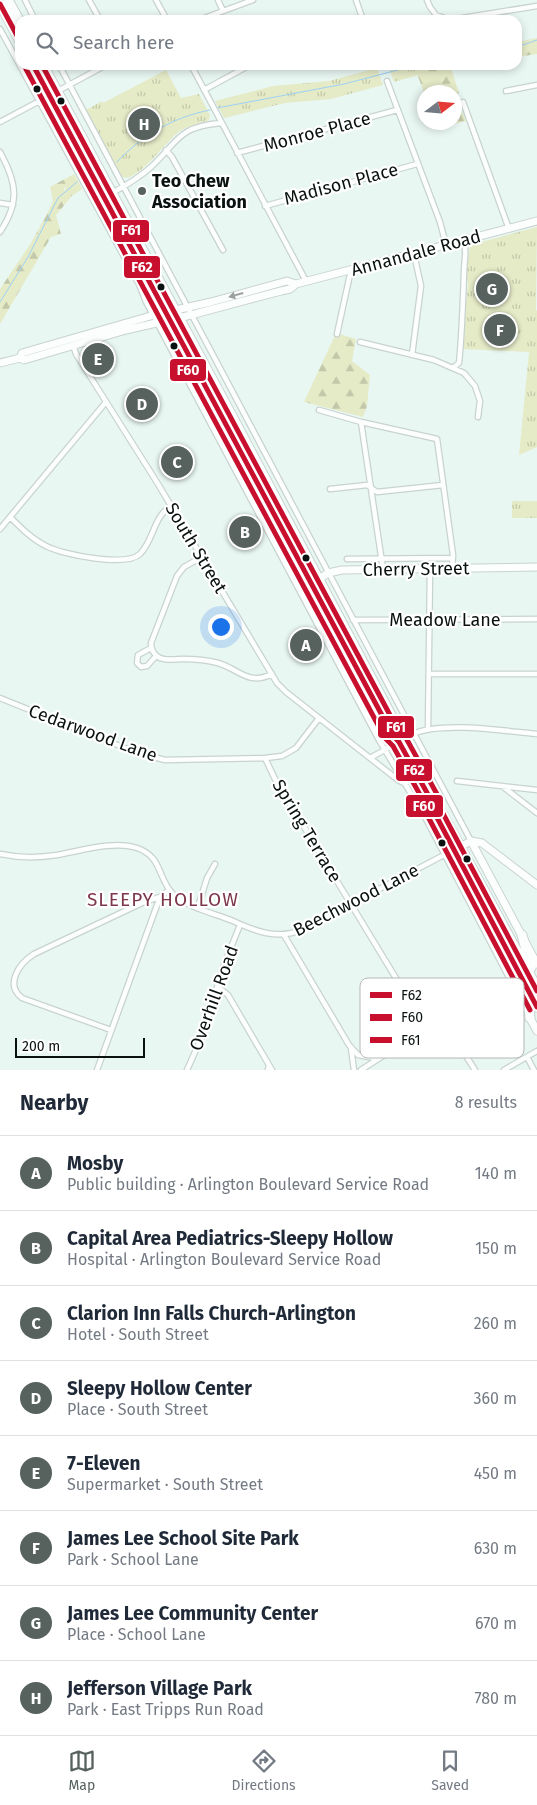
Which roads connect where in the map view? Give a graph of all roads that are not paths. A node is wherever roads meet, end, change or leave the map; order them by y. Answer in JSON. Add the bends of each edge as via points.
{"nodes":[{"id":1,"x":8,"y":0,"type":"edge"},
{"id":2,"x":24,"y":0,"type":"edge"},
{"id":3,"x":89,"y":0,"type":"edge"},
{"id":4,"x":156,"y":0,"type":"edge"},
{"id":5,"x":218,"y":0,"type":"edge"},
{"id":6,"x":253,"y":0,"type":"edge"},
{"id":7,"x":356,"y":0,"type":"edge"},
{"id":8,"x":428,"y":0,"type":"edge"},
{"id":9,"x":0,"y":4,"type":"edge"},
{"id":10,"x":537,"y":6,"type":"edge"},
{"id":11,"x":223,"y":11,"type":"junction"},
{"id":12,"x":16,"y":15,"type":"edge"},
{"id":13,"x":32,"y":15,"type":"edge"},
{"id":14,"x":97,"y":15,"type":"edge"},
{"id":15,"x":164,"y":15,"type":"edge"},
{"id":16,"x":212,"y":15,"type":"edge"},
{"id":17,"x":361,"y":15,"type":"edge"},
{"id":18,"x":438,"y":15,"type":"edge"},
{"id":19,"x":481,"y":15,"type":"edge"},
{"id":20,"x":0,"y":29,"type":"edge"},
{"id":21,"x":15,"y":32,"type":"edge"},
{"id":22,"x":15,"y":57,"type":"edge"},
{"id":23,"x":22,"y":70,"type":"edge"},
{"id":24,"x":37,"y":70,"type":"edge"},
{"id":25,"x":45,"y":70,"type":"edge"},
{"id":26,"x":62,"y":70,"type":"edge"},
{"id":27,"x":97,"y":70,"type":"edge"},
{"id":28,"x":194,"y":70,"type":"edge"},
{"id":29,"x":241,"y":70,"type":"edge"},
{"id":30,"x":387,"y":81,"type":"dead end"},
{"id":31,"x":70,"y":85,"type":"junction"},
{"id":32,"x":537,"y":85,"type":"edge"},
{"id":33,"x":204,"y":90,"type":"junction"},
{"id":34,"x":506,"y":91,"type":"dead end"},
{"id":35,"x":54,"y":94,"type":"junction"},
{"id":36,"x":39,"y":102,"type":"junction"},
{"id":37,"x":463,"y":102,"type":"dead end"},
{"id":38,"x":397,"y":110,"type":"junction"},
{"id":39,"x":0,"y":122,"type":"edge"},
{"id":40,"x":221,"y":123,"type":"junction"},
{"id":41,"x":166,"y":150,"type":"junction"},
{"id":42,"x":0,"y":152,"type":"edge"},
{"id":43,"x":237,"y":153,"type":"junction"},
{"id":44,"x":417,"y":164,"type":"junction"},
{"id":45,"x":124,"y":186,"type":"junction"},
{"id":46,"x":108,"y":196,"type":"junction"},
{"id":47,"x":0,"y":203,"type":"edge"},
{"id":48,"x":95,"y":204,"type":"junction"},
{"id":49,"x":13,"y":205,"type":"junction"},
{"id":50,"x":266,"y":206,"type":"junction"},
{"id":51,"x":537,"y":222,"type":"edge"},
{"id":52,"x":509,"y":228,"type":"junction"},
{"id":53,"x":0,"y":232,"type":"edge"},
{"id":54,"x":464,"y":241,"type":"junction"},
{"id":55,"x":446,"y":245,"type":"junction"},
{"id":56,"x":223,"y":250,"type":"dead end"},
{"id":57,"x":414,"y":254,"type":"junction"},
{"id":58,"x":351,"y":270,"type":"junction"},
{"id":59,"x":306,"y":282,"type":"junction"},
{"id":60,"x":296,"y":284,"type":"junction"},
{"id":61,"x":188,"y":308,"type":"junction"},
{"id":62,"x":177,"y":314,"type":"junction"},
{"id":63,"x":191,"y":315,"type":"junction"},
{"id":64,"x":167,"y":316,"type":"junction"},
{"id":65,"x":156,"y":319,"type":"junction"},
{"id":66,"x":337,"y":334,"type":"dead end"},
{"id":67,"x":72,"y":342,"type":"junction"},
{"id":68,"x":360,"y":342,"type":"dead end"},
{"id":69,"x":412,"y":354,"type":"junction"},
{"id":70,"x":0,"y":363,"type":"edge"},
{"id":71,"x":453,"y":368,"type":"junction"},
{"id":72,"x":106,"y":402,"type":"junction"},
{"id":73,"x":216,"y":406,"type":"junction"},
{"id":74,"x":319,"y":410,"type":"dead end"},
{"id":75,"x":205,"y":411,"type":"junction"},
{"id":76,"x":478,"y":417,"type":"dead end"},
{"id":77,"x":362,"y":422,"type":"junction"},
{"id":78,"x":260,"y":444,"type":"junction"},
{"id":79,"x":250,"y":450,"type":"junction"},
{"id":80,"x":443,"y":484,"type":"junction"},
{"id":81,"x":330,"y":489,"type":"dead end"},
{"id":82,"x":372,"y":489,"type":"junction"},
{"id":83,"x":171,"y":506,"type":"junction"},
{"id":84,"x":10,"y":517,"type":"junction"},
{"id":85,"x":0,"y":529,"type":"edge"},
{"id":86,"x":202,"y":557,"type":"junction"},
{"id":87,"x":452,"y":558,"type":"junction"},
{"id":88,"x":382,"y":559,"type":"junction"},
{"id":89,"x":347,"y":560,"type":"dead end"},
{"id":90,"x":430,"y":568,"type":"junction"},
{"id":91,"x":452,"y":568,"type":"junction"},
{"id":92,"x":537,"y":568,"type":"edge"},
{"id":93,"x":383,"y":569,"type":"junction"},
{"id":94,"x":328,"y":573,"type":"junction"},
{"id":95,"x":315,"y":582,"type":"junction"},
{"id":96,"x":301,"y":591,"type":"junction"},
{"id":97,"x":537,"y":619,"type":"edge"},
{"id":98,"x":353,"y":620,"type":"junction"},
{"id":99,"x":430,"y":620,"type":"junction"},
{"id":100,"x":151,"y":648,"type":"junction"},
{"id":101,"x":156,"y":656,"type":"junction"},
{"id":102,"x":272,"y":674,"type":"junction"},
{"id":103,"x":429,"y":674,"type":"junction"},
{"id":104,"x":537,"y":674,"type":"edge"},
{"id":105,"x":0,"y":698,"type":"edge"},
{"id":106,"x":319,"y":718,"type":"junction"},
{"id":107,"x":428,"y":729,"type":"junction"},
{"id":108,"x":414,"y":734,"type":"junction"},
{"id":109,"x":537,"y":734,"type":"edge"},
{"id":110,"x":399,"y":742,"type":"junction"},
{"id":111,"x":385,"y":750,"type":"junction"},
{"id":112,"x":265,"y":758,"type":"junction"},
{"id":113,"x":370,"y":758,"type":"junction"},
{"id":114,"x":419,"y":779,"type":"junction"},
{"id":115,"x":457,"y":781,"type":"dead end"},
{"id":116,"x":404,"y":782,"type":"junction"},
{"id":117,"x":502,"y":786,"type":"junction"},
{"id":118,"x":537,"y":790,"type":"edge"},
{"id":119,"x":537,"y":812,"type":"edge"},
{"id":120,"x":471,"y":841,"type":"junction"},
{"id":121,"x":458,"y":848,"type":"junction"},
{"id":122,"x":0,"y":854,"type":"edge"},
{"id":123,"x":498,"y":854,"type":"junction"},
{"id":124,"x":444,"y":855,"type":"junction"},
{"id":125,"x":482,"y":862,"type":"junction"},
{"id":126,"x":215,"y":864,"type":"dead end"},
{"id":127,"x":537,"y":885,"type":"edge"},
{"id":128,"x":169,"y":890,"type":"junction"},
{"id":129,"x":160,"y":897,"type":"junction"},
{"id":130,"x":350,"y":904,"type":"junction"},
{"id":131,"x":198,"y":907,"type":"junction"},
{"id":132,"x":240,"y":925,"type":"junction"},
{"id":133,"x":284,"y":935,"type":"junction"},
{"id":134,"x":522,"y":935,"type":"junction"},
{"id":135,"x":537,"y":964,"type":"edge"},
{"id":136,"x":395,"y":978,"type":"edge"},
{"id":137,"x":509,"y":978,"type":"edge"},
{"id":138,"x":522,"y":978,"type":"edge"},
{"id":139,"x":524,"y":982,"type":"edge"},
{"id":140,"x":218,"y":987,"type":"junction"},
{"id":141,"x":536,"y":987,"type":"edge"},
{"id":142,"x":536,"y":1003,"type":"edge"},
{"id":143,"x":524,"y":1006,"type":"edge"},
{"id":144,"x":530,"y":1018,"type":"junction"},
{"id":145,"x":111,"y":1030,"type":"junction"},
{"id":146,"x":537,"y":1031,"type":"edge"},
{"id":147,"x":349,"y":1045,"type":"junction"},
{"id":148,"x":537,"y":1051,"type":"edge"},
{"id":149,"x":360,"y":1055,"type":"edge"},
{"id":150,"x":527,"y":1057,"type":"junction"},
{"id":151,"x":379,"y":1058,"type":"edge"},
{"id":152,"x":467,"y":1058,"type":"edge"},
{"id":153,"x":269,"y":1068,"type":"edge"},
{"id":154,"x":97,"y":1070,"type":"edge"},
{"id":155,"x":187,"y":1070,"type":"edge"},
{"id":156,"x":272,"y":1070,"type":"edge"},
{"id":157,"x":354,"y":1070,"type":"edge"},
{"id":158,"x":361,"y":1070,"type":"edge"},
{"id":159,"x":475,"y":1070,"type":"edge"},
{"id":160,"x":504,"y":1070,"type":"edge"},
{"id":161,"x":534,"y":1070,"type":"edge"}],
"edges":[{"from":1,"to":12,"type":"highway"},
{"from":2,"to":13,"type":"street"},
{"from":3,"to":14,"type":"street"},
{"from":4,"to":15,"type":"street"},
{"from":5,"to":11,"type":"street"},
{"from":6,"to":11,"type":"street"},
{"from":7,"to":17,"type":"street"},
{"from":8,"to":18,"type":"street","via":[[432,11]]},
{"from":9,"to":21,"type":"highway"},
{"from":10,"to":19,"type":"street"},
{"from":11,"to":16,"type":"street"},
{"from":20,"to":22,"type":"street"},
{"from":23,"to":36,"type":"street"},
{"from":24,"to":35,"type":"highway"},
{"from":25,"to":35,"type":"highway"},
{"from":26,"to":31,"type":"street"},
{"from":27,"to":31,"type":"street"},
{"from":28,"to":33,"type":"street"},
{"from":29,"to":33,"type":"street"},
{"from":30,"to":38,"type":"street"},
{"from":31,"to":35,"type":"street"},
{"from":31,"to":45,"type":"street"},
{"from":32,"to":34,"type":"street"},
{"from":33,"to":40,"type":"street"},
{"from":35,"to":36,"type":"street"},
{"from":35,"to":46,"type":"highway"},
{"from":35,"to":46,"type":"highway","via":[[100,189]]},
{"from":36,"to":39,"type":"street"},
{"from":36,"to":48,"type":"street"},
{"from":37,"to":52,"type":"street"},
{"from":38,"to":43,"type":"street","name":"Monroe Place"},
{"from":38,"to":44,"type":"street"},
{"from":40,"to":41,"type":"street","via":[[188,130]]},
{"from":40,"to":43,"type":"street"},
{"from":41,"to":45,"type":"street","via":[[149,169]]},
{"from":41,"to":56,"type":"street"},
{"from":42,"to":49,"type":"street","via":[[13,182]]},
{"from":43,"to":50,"type":"street"},
{"from":44,"to":50,"type":"street","name":"Madison Place"},
{"from":44,"to":55,"type":"street"},
{"from":45,"to":46,"type":"street"},
{"from":45,"to":61,"type":"street"},
{"from":46,"to":48,"type":"street"},
{"from":46,"to":62,"type":"highway","via":[[117,203]]},
{"from":46,"to":64,"type":"highway"},
{"from":47,"to":49,"type":"street"},
{"from":48,"to":65,"type":"street"},
{"from":49,"to":53,"type":"street"},
{"from":50,"to":59,"type":"street"},
{"from":51,"to":52,"type":"main road","name":"Annandale Road"},
{"from":52,"to":54,"type":"main road","name":"Annandale Road"},
{"from":54,"to":55,"type":"main road","name":"Annandale Road"},
{"from":54,"to":71,"type":"street","via":[[461,341],[459,363]]},
{"from":55,"to":57,"type":"main road","name":"Annandale Road"},
{"from":57,"to":58,"type":"main road","name":"Annandale Road"},
{"from":57,"to":69,"type":"street","via":[[420,286]]},
{"from":58,"to":59,"type":"main road","name":"Annandale Road"},
{"from":58,"to":66,"type":"street"},
{"from":59,"to":60,"type":"main road","name":"Annandale Road"},
{"from":60,"to":61,"type":"main road","name":"Annandale Road","one_way":true,"via":[[287,281]]},
{"from":60,"to":63,"type":"main road","name":"Annandale Road","via":[[290,289]]},
{"from":61,"to":62,"type":"main road","name":"Annandale Road"},
{"from":61,"to":63,"type":"street"},
{"from":62,"to":63,"type":"main road","name":"Annandale Road"},
{"from":62,"to":64,"type":"main road","name":"Annandale Road"},
{"from":62,"to":79,"type":"highway"},
{"from":63,"to":78,"type":"street"},
{"from":64,"to":65,"type":"main road","name":"Annandale Road"},
{"from":64,"to":73,"type":"highway"},
{"from":65,"to":67,"type":"main road","name":"Annandale Road"},
{"from":65,"to":75,"type":"street"},
{"from":67,"to":70,"type":"main road","name":"Annandale Road","via":[[22,353],[20,358]]},
{"from":67,"to":72,"type":"street","name":"South Street"},
{"from":68,"to":69,"type":"street"},
{"from":69,"to":71,"type":"street"},
{"from":71,"to":76,"type":"street","via":[[464,373],[475,386],[480,401]]},
{"from":72,"to":83,"type":"street","name":"South Street"},
{"from":72,"to":84,"type":"street"},
{"from":73,"to":75,"type":"street"},
{"from":73,"to":95,"type":"highway"},
{"from":74,"to":77,"type":"street"},
{"from":75,"to":96,"type":"street"},
{"from":77,"to":80,"type":"street","via":[[437,439]]},
{"from":77,"to":82,"type":"street"},
{"from":78,"to":79,"type":"street"},
{"from":78,"to":94,"type":"street"},
{"from":79,"to":95,"type":"highway"},
{"from":80,"to":82,"type":"street","via":[[377,492]]},
{"from":80,"to":87,"type":"street"},
{"from":81,"to":82,"type":"street","via":[[367,485]]},
{"from":82,"to":88,"type":"street"},
{"from":83,"to":84,"type":"street","via":[[158,518],[141,552],[128,560],[73,555],[55,550],[28,535]]},
{"from":83,"to":86,"type":"street","name":"South Street"},
{"from":84,"to":85,"type":"street"},
{"from":86,"to":100,"type":"street","via":[[184,567],[177,576]]},
{"from":86,"to":102,"type":"street","name":"South Street"},
{"from":87,"to":88,"type":"street","name":"Cherry Street"},
{"from":87,"to":91,"type":"street"},
{"from":88,"to":89,"type":"street","name":"Cherry Street"},
{"from":88,"to":93,"type":"street"},
{"from":90,"to":91,"type":"main road","name":"Cherry Street"},
{"from":90,"to":93,"type":"main road","name":"Cherry Street"},
{"from":90,"to":99,"type":"street"},
{"from":91,"to":92,"type":"main road","name":"Cherry Street"},
{"from":93,"to":94,"type":"main road","name":"Cherry Street"},
{"from":94,"to":95,"type":"main road","name":"Cherry Street"},
{"from":94,"to":98,"type":"street"},
{"from":95,"to":96,"type":"street","name":"Cherry Street"},
{"from":95,"to":110,"type":"highway","via":[[399,730]]},
{"from":96,"to":111,"type":"street"},
{"from":97,"to":99,"type":"street","name":"Meadow Lane"},
{"from":98,"to":99,"type":"street","name":"Meadow Lane"},
{"from":98,"to":108,"type":"street"},
{"from":99,"to":103,"type":"street"},
{"from":100,"to":101,"type":"street"},
{"from":100,"to":101,"type":"street","via":[[138,655],[137,663],[141,667],[147,666]]},
{"from":101,"to":102,"type":"street","via":[[218,663],[253,679]]},
{"from":102,"to":106,"type":"street","name":"South Street","via":[[281,687]]},
{"from":103,"to":104,"type":"street"},
{"from":103,"to":107,"type":"street"},
{"from":105,"to":112,"type":"street","name":"Cedarwood Lane","via":[[134,752],[160,759]]},
{"from":106,"to":112,"type":"street","name":"Cedarwood Lane","via":[[292,751]]},
{"from":106,"to":113,"type":"street","name":"South Street"},
{"from":107,"to":108,"type":"street"},
{"from":107,"to":109,"type":"street"},
{"from":108,"to":120,"type":"street"},
{"from":110,"to":111,"type":"street"},
{"from":110,"to":114,"type":"highway"},
{"from":111,"to":113,"type":"street"},
{"from":111,"to":116,"type":"street"},
{"from":112,"to":130,"type":"street","name":"Spring Terrace"},
{"from":113,"to":116,"type":"street","name":"South Street"},
{"from":114,"to":116,"type":"street"},
{"from":114,"to":121,"type":"highway","via":[[432,808]]},
{"from":115,"to":117,"type":"street"},
{"from":116,"to":124,"type":"street"},
{"from":117,"to":118,"type":"street"},
{"from":117,"to":119,"type":"street"},
{"from":120,"to":121,"type":"main road"},
{"from":120,"to":123,"type":"main road","via":[[486,845]]},
{"from":120,"to":125,"type":"main road"},
{"from":121,"to":138,"type":"highway"},
{"from":121,"to":141,"type":"highway"},
{"from":122,"to":128,"type":"street","via":[[40,857],[129,845],[153,858]]},
{"from":123,"to":125,"type":"main road","via":[[484,852]]},
{"from":123,"to":127,"type":"main road"},
{"from":124,"to":130,"type":"street","name":"Beechwood Lane"},
{"from":124,"to":137,"type":"street"},
{"from":125,"to":134,"type":"main road"},
{"from":126,"to":131,"type":"street"},
{"from":128,"to":129,"type":"street"},
{"from":128,"to":131,"type":"street","name":"Beechwood Lane"},
{"from":129,"to":145,"type":"street"},
{"from":129,"to":145,"type":"street","via":[[34,954],[22,963],[14,979],[15,989],[22,998]]},
{"from":130,"to":133,"type":"street","name":"Beechwood Lane","via":[[301,930]]},
{"from":130,"to":136,"type":"street","name":"Spring Terrace"},
{"from":131,"to":132,"type":"street","name":"Beechwood Lane"},
{"from":132,"to":133,"type":"street","name":"Beechwood Lane"},
{"from":132,"to":140,"type":"street","name":"Overhill Road"},
{"from":133,"to":147,"type":"street"},
{"from":134,"to":135,"type":"main road"},
{"from":134,"to":141,"type":"highway"},
{"from":139,"to":142,"type":"highway"},
{"from":140,"to":153,"type":"street","via":[[228,994]]},
{"from":140,"to":155,"type":"street","name":"Overhill Road","via":[[204,1032]]},
{"from":142,"to":144,"type":"highway","via":[[529,1005]]},
{"from":143,"to":144,"type":"street"},
{"from":144,"to":146,"type":"main road"},
{"from":145,"to":154,"type":"street"},
{"from":147,"to":149,"type":"street"},
{"from":147,"to":157,"type":"street"},
{"from":148,"to":150,"type":"street"},
{"from":150,"to":160,"type":"street"},
{"from":150,"to":161,"type":"street"},
{"from":151,"to":158,"type":"street"},
{"from":152,"to":159,"type":"street"},
{"from":153,"to":156,"type":"street"}]}
